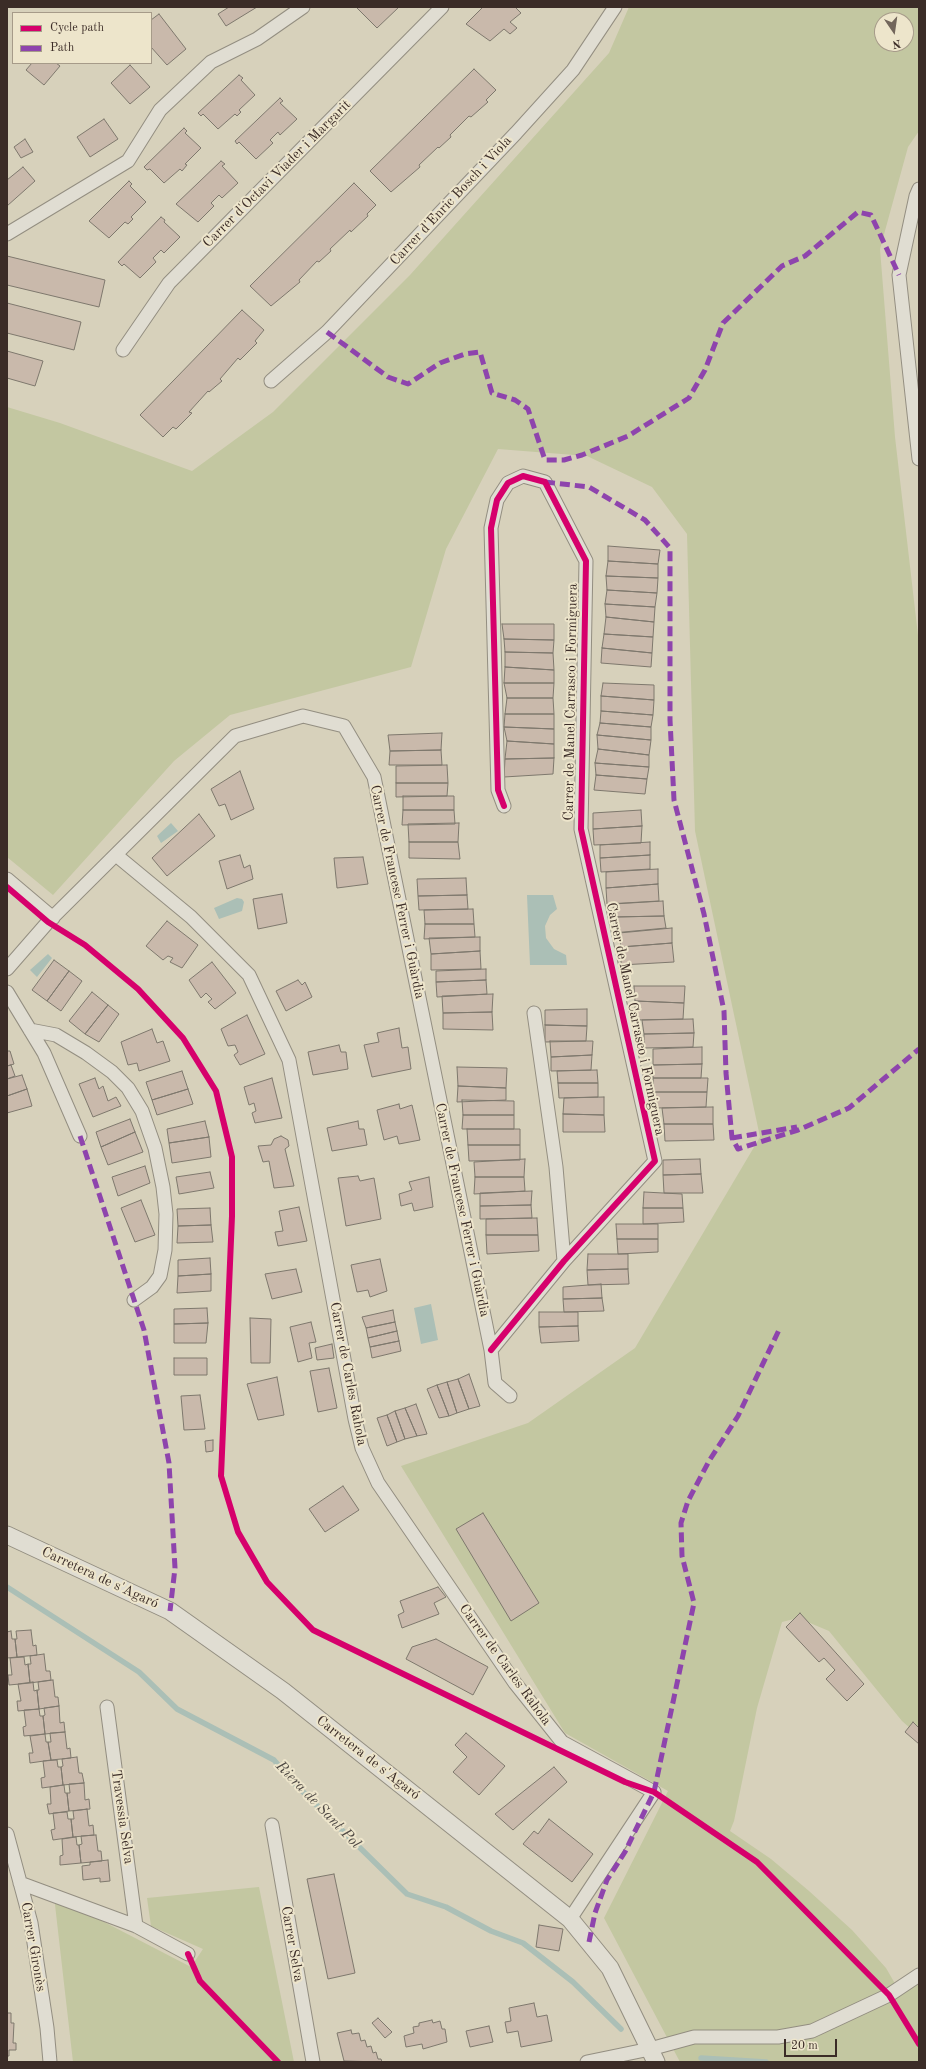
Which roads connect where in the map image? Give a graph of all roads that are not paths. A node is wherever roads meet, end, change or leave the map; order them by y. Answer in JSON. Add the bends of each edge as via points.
{"nodes":[{"id":1,"x":303,"y":7,"type":"edge"},
{"id":2,"x":442,"y":7,"type":"edge"},
{"id":3,"x":615,"y":7,"type":"edge"},
{"id":4,"x":919,"y":189,"type":"edge"},
{"id":5,"x":7,"y":234,"type":"edge"},
{"id":6,"x":123,"y":350,"type":"dead end"},
{"id":7,"x":271,"y":381,"type":"dead end"},
{"id":8,"x":919,"y":459,"type":"edge"},
{"id":9,"x":504,"y":806,"type":"dead end"},
{"id":10,"x":116,"y":855,"type":"junction"},
{"id":11,"x":7,"y":879,"type":"edge"},
{"id":12,"x":53,"y":918,"type":"junction"},
{"id":13,"x":7,"y":970,"type":"edge"},
{"id":14,"x":7,"y":992,"type":"edge"},
{"id":15,"x":534,"y":1013,"type":"dead end"},
{"id":16,"x":30,"y":1030,"type":"junction"},
{"id":17,"x":80,"y":1136,"type":"dead end"},
{"id":18,"x":564,"y":1261,"type":"junction"},
{"id":19,"x":134,"y":1300,"type":"dead end"},
{"id":20,"x":491,"y":1350,"type":"junction"},
{"id":21,"x":510,"y":1396,"type":"dead end"},
{"id":22,"x":7,"y":1535,"type":"edge"},
{"id":23,"x":107,"y":1707,"type":"dead end"},
{"id":24,"x":272,"y":1826,"type":"dead end"},
{"id":25,"x":7,"y":1834,"type":"edge"},
{"id":26,"x":10,"y":1860,"type":"edge"},
{"id":27,"x":20,"y":1883,"type":"junction"},
{"id":28,"x":570,"y":1919,"type":"junction"},
{"id":29,"x":136,"y":1926,"type":"junction"},
{"id":30,"x":188,"y":1954,"type":"dead end"},
{"id":31,"x":919,"y":1975,"type":"edge"},
{"id":32,"x":653,"y":2056,"type":"edge"},
{"id":33,"x":50,"y":2062,"type":"edge"},
{"id":34,"x":313,"y":2062,"type":"edge"},
{"id":35,"x":587,"y":2062,"type":"edge"}],
"edges":[{"from":1,"to":5,"type":"street","via":[[257,39],[211,62],[160,110],[128,161]]},
{"from":2,"to":6,"type":"street","name":"Carrer d'Octavi Viader i Margarit","via":[[169,283]]},
{"from":3,"to":7,"type":"street","name":"Carrer d'Enric Bosch i Viola","via":[[573,70],[516,133],[327,332]]},
{"from":4,"to":8,"type":"street","via":[[899,276]]},
{"from":9,"to":18,"type":"street","name":"Carrer de Manel Carrasco i Formiguera","via":[[498,790],[491,528],[497,500],[508,483],[524,476],[545,482],[586,561],[581,829],[654,1161]]},
{"from":10,"to":12,"type":"street","name":"Carrer de Francesc Ferrer i Guàrdia"},
{"from":10,"to":20,"type":"street","name":"Carrer de Francesc Ferrer i Guàrdia","via":[[235,736],[304,716],[344,726],[374,777]]},
{"from":10,"to":28,"type":"street","name":"Carrer de Carles Rahola","via":[[191,917],[249,975],[289,1060],[355,1419],[362,1448],[378,1483],[515,1683],[562,1742],[654,1792]]},
{"from":11,"to":12,"type":"street"},
{"from":12,"to":13,"type":"street","name":"Carrer de Francesc Ferrer i Guàrdia"},
{"from":14,"to":16,"type":"street"},
{"from":15,"to":18,"type":"street","via":[[556,1167]]},
{"from":16,"to":17,"type":"street","via":[[44,1053]]},
{"from":16,"to":19,"type":"street","via":[[56,1035],[86,1053],[112,1072],[128,1088],[142,1111],[155,1148],[163,1187],[166,1214],[165,1250],[160,1276],[152,1287]]},
{"from":18,"to":20,"type":"street","name":"Carrer de Manel Carrasco i Formiguera"},
{"from":20,"to":21,"type":"street","name":"Carrer de Francesc Ferrer i Guàrdia","via":[[496,1383]]},
{"from":22,"to":28,"type":"street","name":"Carretera de s'Agaró","via":[[170,1610],[283,1691]]},
{"from":23,"to":29,"type":"street","name":"Travessia Selva"},
{"from":24,"to":34,"type":"street","name":"Carrer Selva"},
{"from":25,"to":26,"type":"street","name":"Carrer Gironès"},
{"from":26,"to":27,"type":"street","name":"Carrer Gironès"},
{"from":27,"to":29,"type":"street"},
{"from":27,"to":33,"type":"street","name":"Carrer Gironès","via":[[31,1923]]},
{"from":28,"to":32,"type":"street","name":"Carretera de s'Agaró","via":[[610,1968]]},
{"from":29,"to":30,"type":"street"},
{"from":31,"to":32,"type":"street","via":[[889,1995],[812,2031],[778,2037],[694,2036]]},
{"from":32,"to":35,"type":"street"}]}
